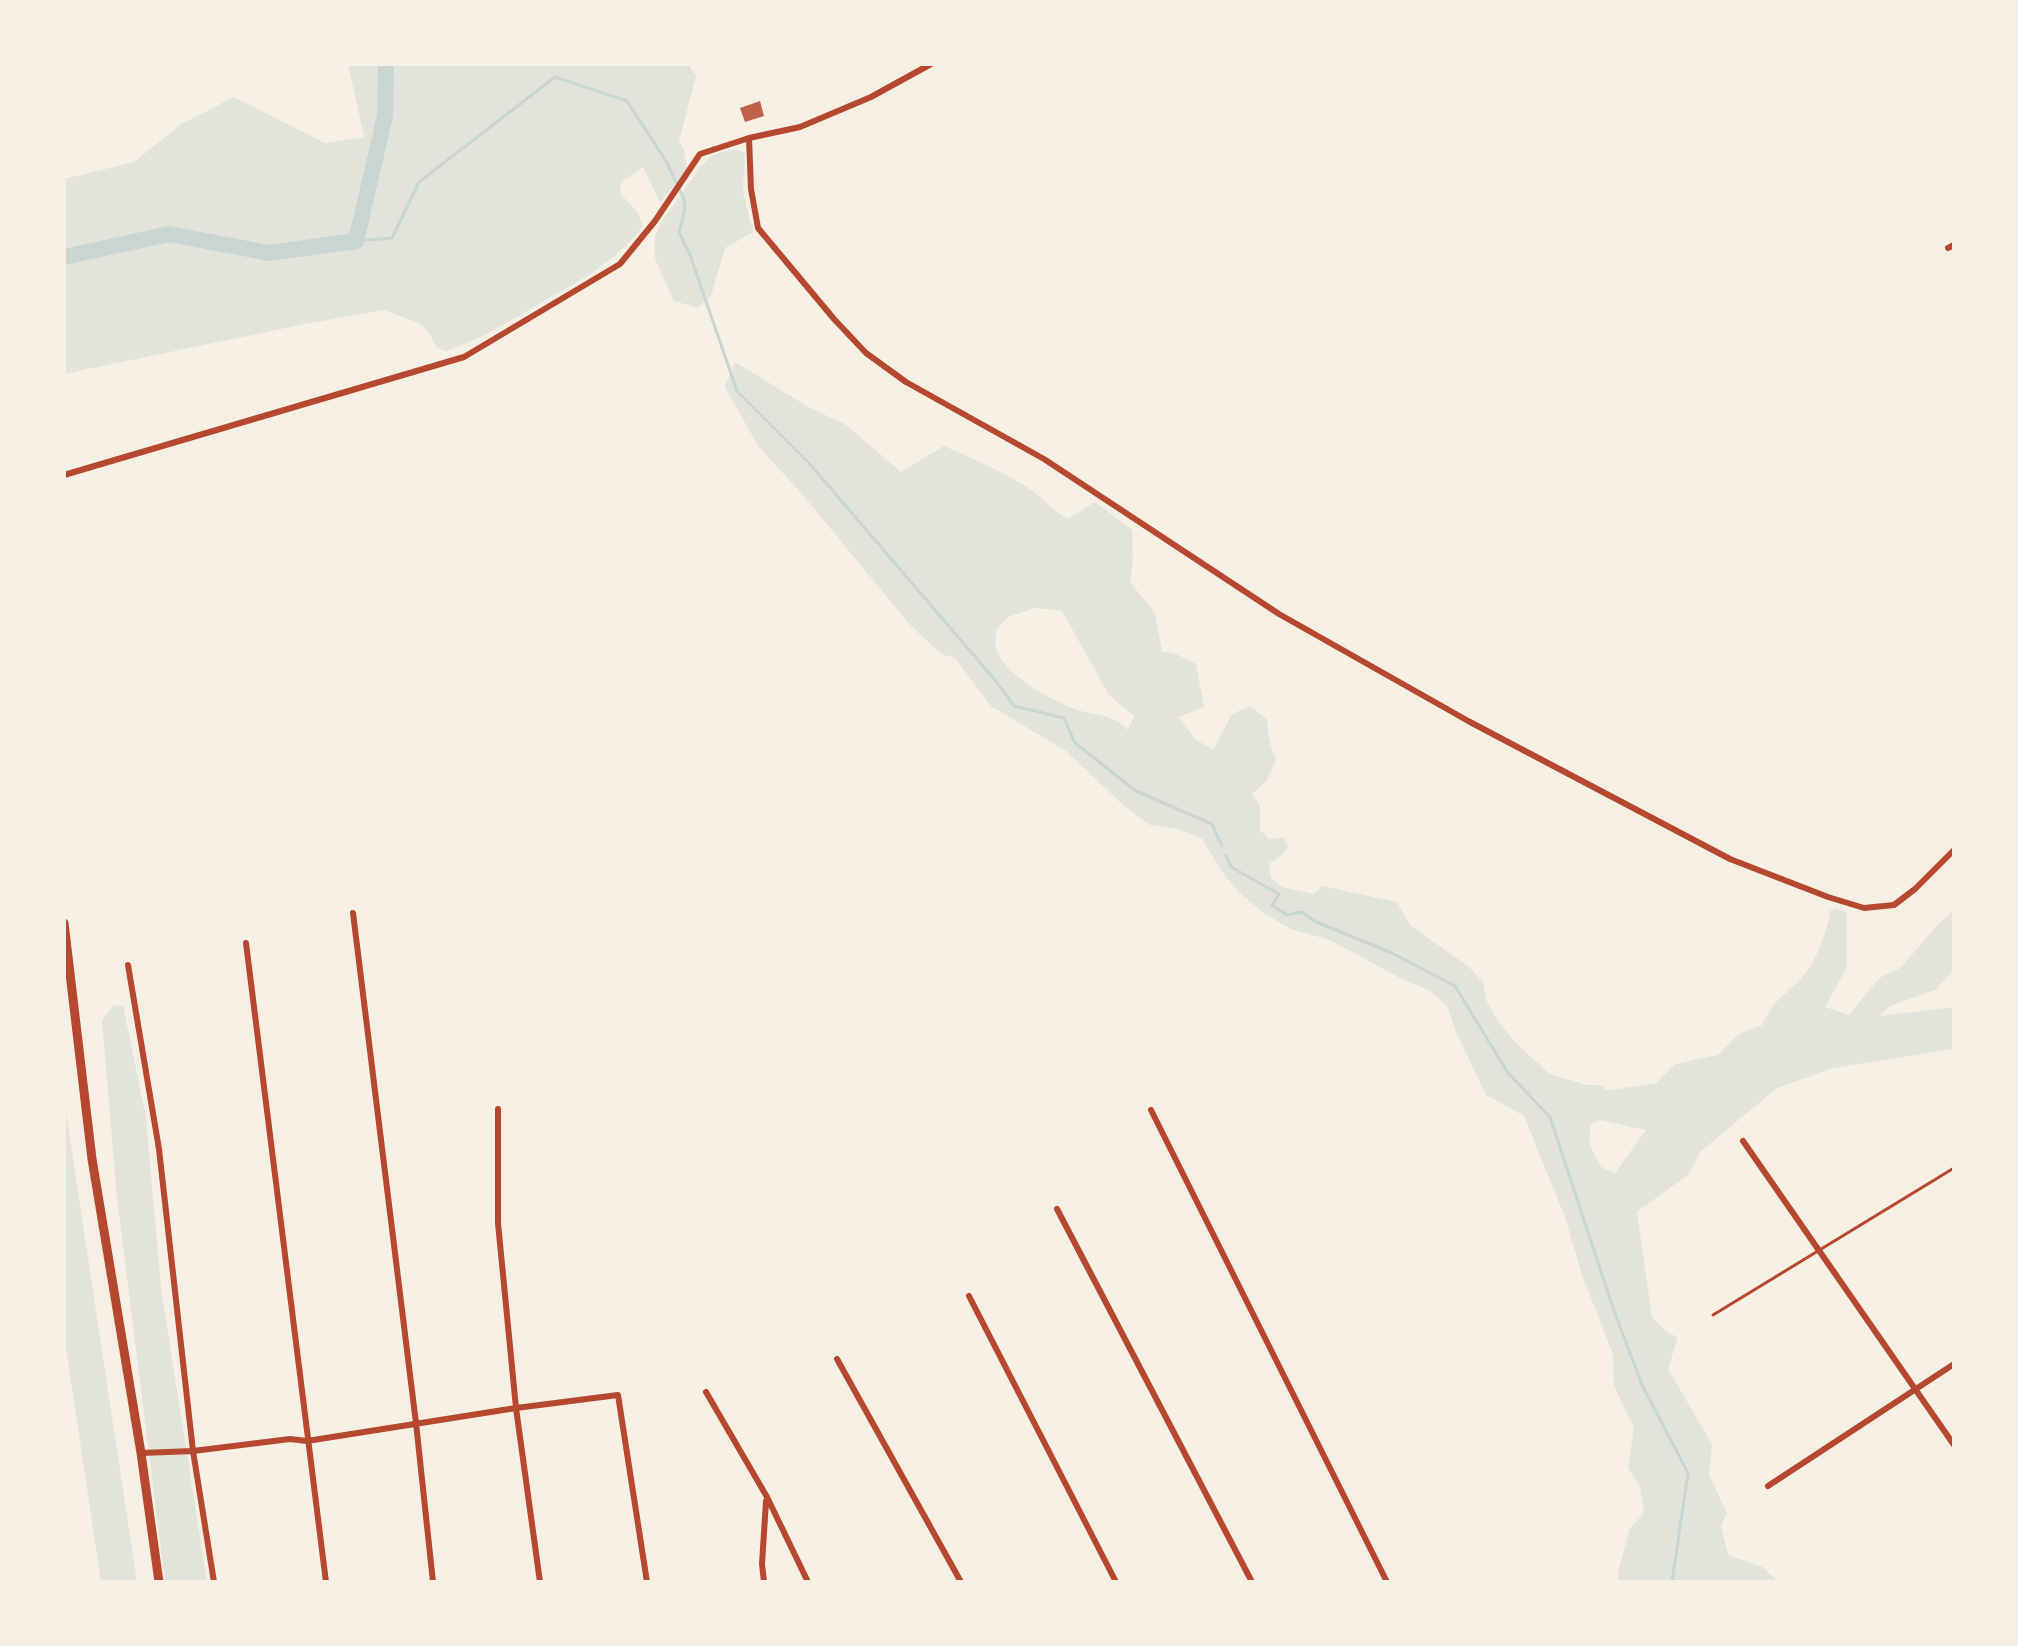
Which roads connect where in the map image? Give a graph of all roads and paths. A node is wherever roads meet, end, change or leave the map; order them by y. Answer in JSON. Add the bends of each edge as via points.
{"nodes":[{"id":1,"x":931,"y":64,"type":"edge"},
{"id":2,"x":749,"y":138,"type":"junction"},
{"id":3,"x":64,"y":475,"type":"edge"},
{"id":4,"x":1954,"y":850,"type":"edge"},
{"id":5,"x":353,"y":913,"type":"dead end"},
{"id":6,"x":64,"y":923,"type":"edge"},
{"id":7,"x":246,"y":943,"type":"dead end"},
{"id":8,"x":128,"y":965,"type":"dead end"},
{"id":9,"x":498,"y":1109,"type":"dead end"},
{"id":10,"x":1151,"y":1110,"type":"dead end"},
{"id":11,"x":1743,"y":1141,"type":"dead end"},
{"id":12,"x":1954,"y":1168,"type":"edge"},
{"id":13,"x":1057,"y":1209,"type":"dead end"},
{"id":14,"x":1819,"y":1249,"type":"junction"},
{"id":15,"x":969,"y":1296,"type":"dead end"},
{"id":16,"x":1713,"y":1315,"type":"dead end"},
{"id":17,"x":837,"y":1359,"type":"dead end"},
{"id":18,"x":1954,"y":1364,"type":"edge"},
{"id":19,"x":1914,"y":1389,"type":"junction"},
{"id":20,"x":706,"y":1392,"type":"dead end"},
{"id":21,"x":516,"y":1408,"type":"junction"},
{"id":22,"x":416,"y":1423,"type":"junction"},
{"id":23,"x":307,"y":1441,"type":"junction"},
{"id":24,"x":1954,"y":1445,"type":"edge"},
{"id":25,"x":193,"y":1451,"type":"junction"},
{"id":26,"x":141,"y":1453,"type":"junction"},
{"id":27,"x":1768,"y":1486,"type":"dead end"},
{"id":28,"x":767,"y":1497,"type":"junction"},
{"id":29,"x":159,"y":1582,"type":"edge"},
{"id":30,"x":214,"y":1582,"type":"edge"},
{"id":31,"x":326,"y":1582,"type":"edge"},
{"id":32,"x":433,"y":1582,"type":"edge"},
{"id":33,"x":540,"y":1582,"type":"edge"},
{"id":34,"x":647,"y":1582,"type":"edge"},
{"id":35,"x":764,"y":1582,"type":"edge"},
{"id":36,"x":808,"y":1582,"type":"edge"},
{"id":37,"x":961,"y":1582,"type":"edge"},
{"id":38,"x":1116,"y":1582,"type":"edge"},
{"id":39,"x":1252,"y":1582,"type":"edge"},
{"id":40,"x":1387,"y":1582,"type":"edge"}],
"edges":[{"from":1,"to":2,"type":"street","via":[[800,127]]},
{"from":2,"to":3,"type":"street","via":[[700,154],[620,264],[464,357]]},
{"from":2,"to":4,"type":"street","via":[[758,228],[866,353],[906,382],[1044,459],[1279,614],[1730,859],[1828,897],[1864,908],[1894,905]]},
{"from":5,"to":22,"type":"street"},
{"from":6,"to":26,"type":"main road","via":[[92,1159]]},
{"from":7,"to":23,"type":"street"},
{"from":8,"to":25,"type":"street","via":[[159,1149]]},
{"from":9,"to":21,"type":"street","via":[[498,1223]]},
{"from":10,"to":40,"type":"street"},
{"from":11,"to":14,"type":"street"},
{"from":12,"to":14,"type":"lane"},
{"from":13,"to":39,"type":"street"},
{"from":14,"to":16,"type":"lane"},
{"from":14,"to":19,"type":"street"},
{"from":15,"to":38,"type":"street"},
{"from":17,"to":37,"type":"street"},
{"from":18,"to":19,"type":"street"},
{"from":19,"to":24,"type":"street"},
{"from":19,"to":27,"type":"street"},
{"from":20,"to":28,"type":"street"},
{"from":21,"to":22,"type":"street"},
{"from":21,"to":33,"type":"street"},
{"from":21,"to":34,"type":"street","via":[[618,1395]]},
{"from":22,"to":23,"type":"street"},
{"from":22,"to":32,"type":"street"},
{"from":23,"to":25,"type":"street"},
{"from":23,"to":31,"type":"street"},
{"from":25,"to":26,"type":"street"},
{"from":25,"to":30,"type":"street"},
{"from":26,"to":29,"type":"main road"},
{"from":28,"to":35,"type":"street"},
{"from":28,"to":36,"type":"street"}]}
